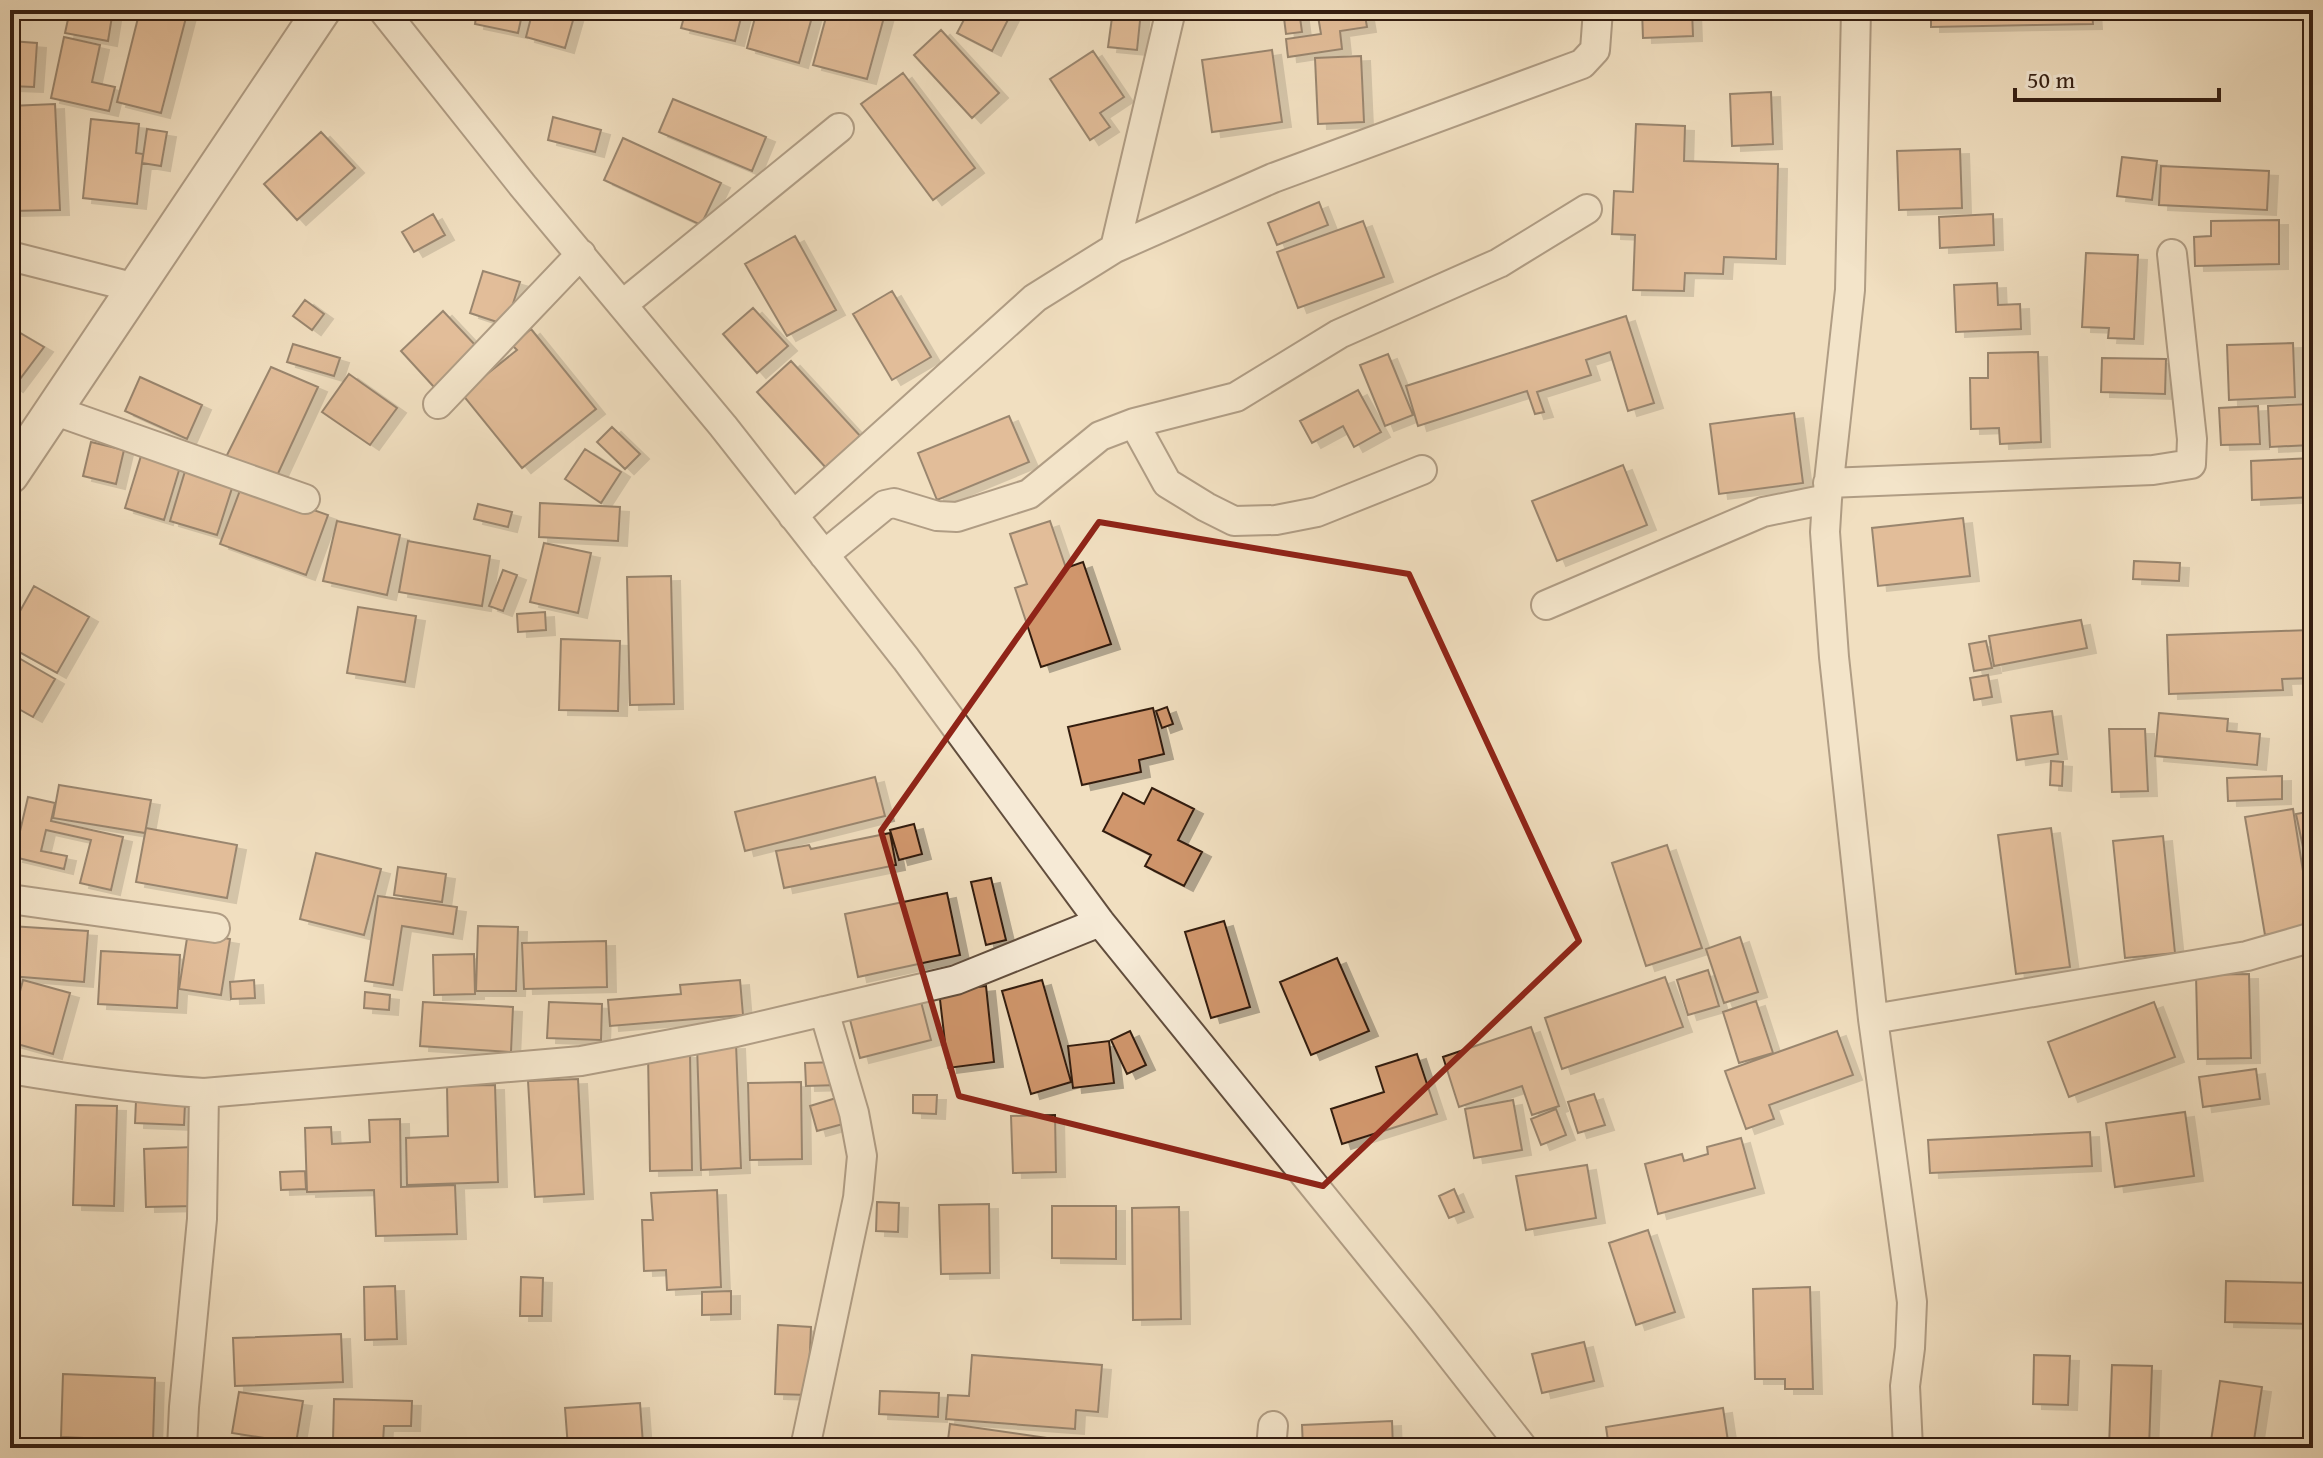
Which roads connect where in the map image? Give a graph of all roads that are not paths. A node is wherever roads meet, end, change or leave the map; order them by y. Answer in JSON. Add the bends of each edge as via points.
{"nodes":[{"id":1,"x":322,"y":10,"type":"edge"},
{"id":2,"x":383,"y":10,"type":"edge"},
{"id":3,"x":1171,"y":10,"type":"edge"},
{"id":4,"x":1598,"y":10,"type":"edge"},
{"id":5,"x":1856,"y":10,"type":"edge"},
{"id":6,"x":839,"y":128,"type":"dead end"},
{"id":7,"x":1587,"y":209,"type":"dead end"},
{"id":8,"x":1115,"y":248,"type":"junction"},
{"id":9,"x":581,"y":254,"type":"junction"},
{"id":10,"x":2172,"y":254,"type":"dead end"},
{"id":11,"x":10,"y":256,"type":"edge"},
{"id":12,"x":136,"y":288,"type":"junction"},
{"id":13,"x":622,"y":305,"type":"junction"},
{"id":14,"x":438,"y":404,"type":"dead end"},
{"id":15,"x":53,"y":410,"type":"junction"},
{"id":16,"x":1134,"y":423,"type":"junction"},
{"id":17,"x":1422,"y":470,"type":"dead end"},
{"id":18,"x":10,"y":475,"type":"edge"},
{"id":19,"x":1828,"y":491,"type":"junction"},
{"id":20,"x":305,"y":499,"type":"dead end"},
{"id":21,"x":793,"y":516,"type":"junction"},
{"id":22,"x":824,"y":555,"type":"junction"},
{"id":23,"x":1546,"y":605,"type":"dead end"},
{"id":24,"x":10,"y":899,"type":"edge"},
{"id":25,"x":1100,"y":922,"type":"junction"},
{"id":26,"x":215,"y":928,"type":"dead end"},
{"id":27,"x":2313,"y":937,"type":"edge"},
{"id":28,"x":824,"y":1011,"type":"junction"},
{"id":29,"x":1873,"y":1019,"type":"junction"},
{"id":30,"x":10,"y":1069,"type":"edge"},
{"id":31,"x":204,"y":1093,"type":"junction"},
{"id":32,"x":182,"y":1448,"type":"edge"},
{"id":33,"x":805,"y":1448,"type":"edge"},
{"id":34,"x":1523,"y":1448,"type":"edge"},
{"id":35,"x":1908,"y":1448,"type":"edge"}],
"edges":[{"from":1,"to":12,"type":"street"},
{"from":2,"to":9,"type":"street"},
{"from":3,"to":8,"type":"street"},
{"from":4,"to":8,"type":"street","via":[[1595,50],[1582,64],[1273,178]]},
{"from":5,"to":19,"type":"street","via":[[1850,290]]},
{"from":6,"to":13,"type":"street"},
{"from":7,"to":16,"type":"street","via":[[1499,263],[1339,334],[1236,397]]},
{"from":8,"to":21,"type":"street","via":[[1035,298]]},
{"from":9,"to":13,"type":"street"},
{"from":9,"to":14,"type":"street"},
{"from":10,"to":19,"type":"street","via":[[2191,464]]},
{"from":11,"to":12,"type":"street"},
{"from":12,"to":15,"type":"street"},
{"from":13,"to":21,"type":"street"},
{"from":15,"to":18,"type":"street"},
{"from":15,"to":20,"type":"street"},
{"from":16,"to":17,"type":"street","via":[[1167,483],[1234,521],[1317,512]]},
{"from":16,"to":22,"type":"street","via":[[1100,436],[1029,494],[957,517],[885,505]]},
{"from":19,"to":23,"type":"street","via":[[1763,512]]},
{"from":19,"to":29,"type":"street","via":[[1825,532],[1834,657]]},
{"from":21,"to":22,"type":"street"},
{"from":22,"to":25,"type":"street"},
{"from":24,"to":26,"type":"street"},
{"from":25,"to":28,"type":"street","via":[[956,980]]},
{"from":25,"to":34,"type":"street"},
{"from":27,"to":29,"type":"street","via":[[2247,956]]},
{"from":28,"to":31,"type":"street","via":[[581,1061]]},
{"from":28,"to":33,"type":"street","via":[[862,1156],[858,1198]]},
{"from":29,"to":35,"type":"street","via":[[1912,1302],[1905,1386]]},
{"from":30,"to":31,"type":"street"},
{"from":31,"to":32,"type":"street","via":[[202,1219]]}]}
